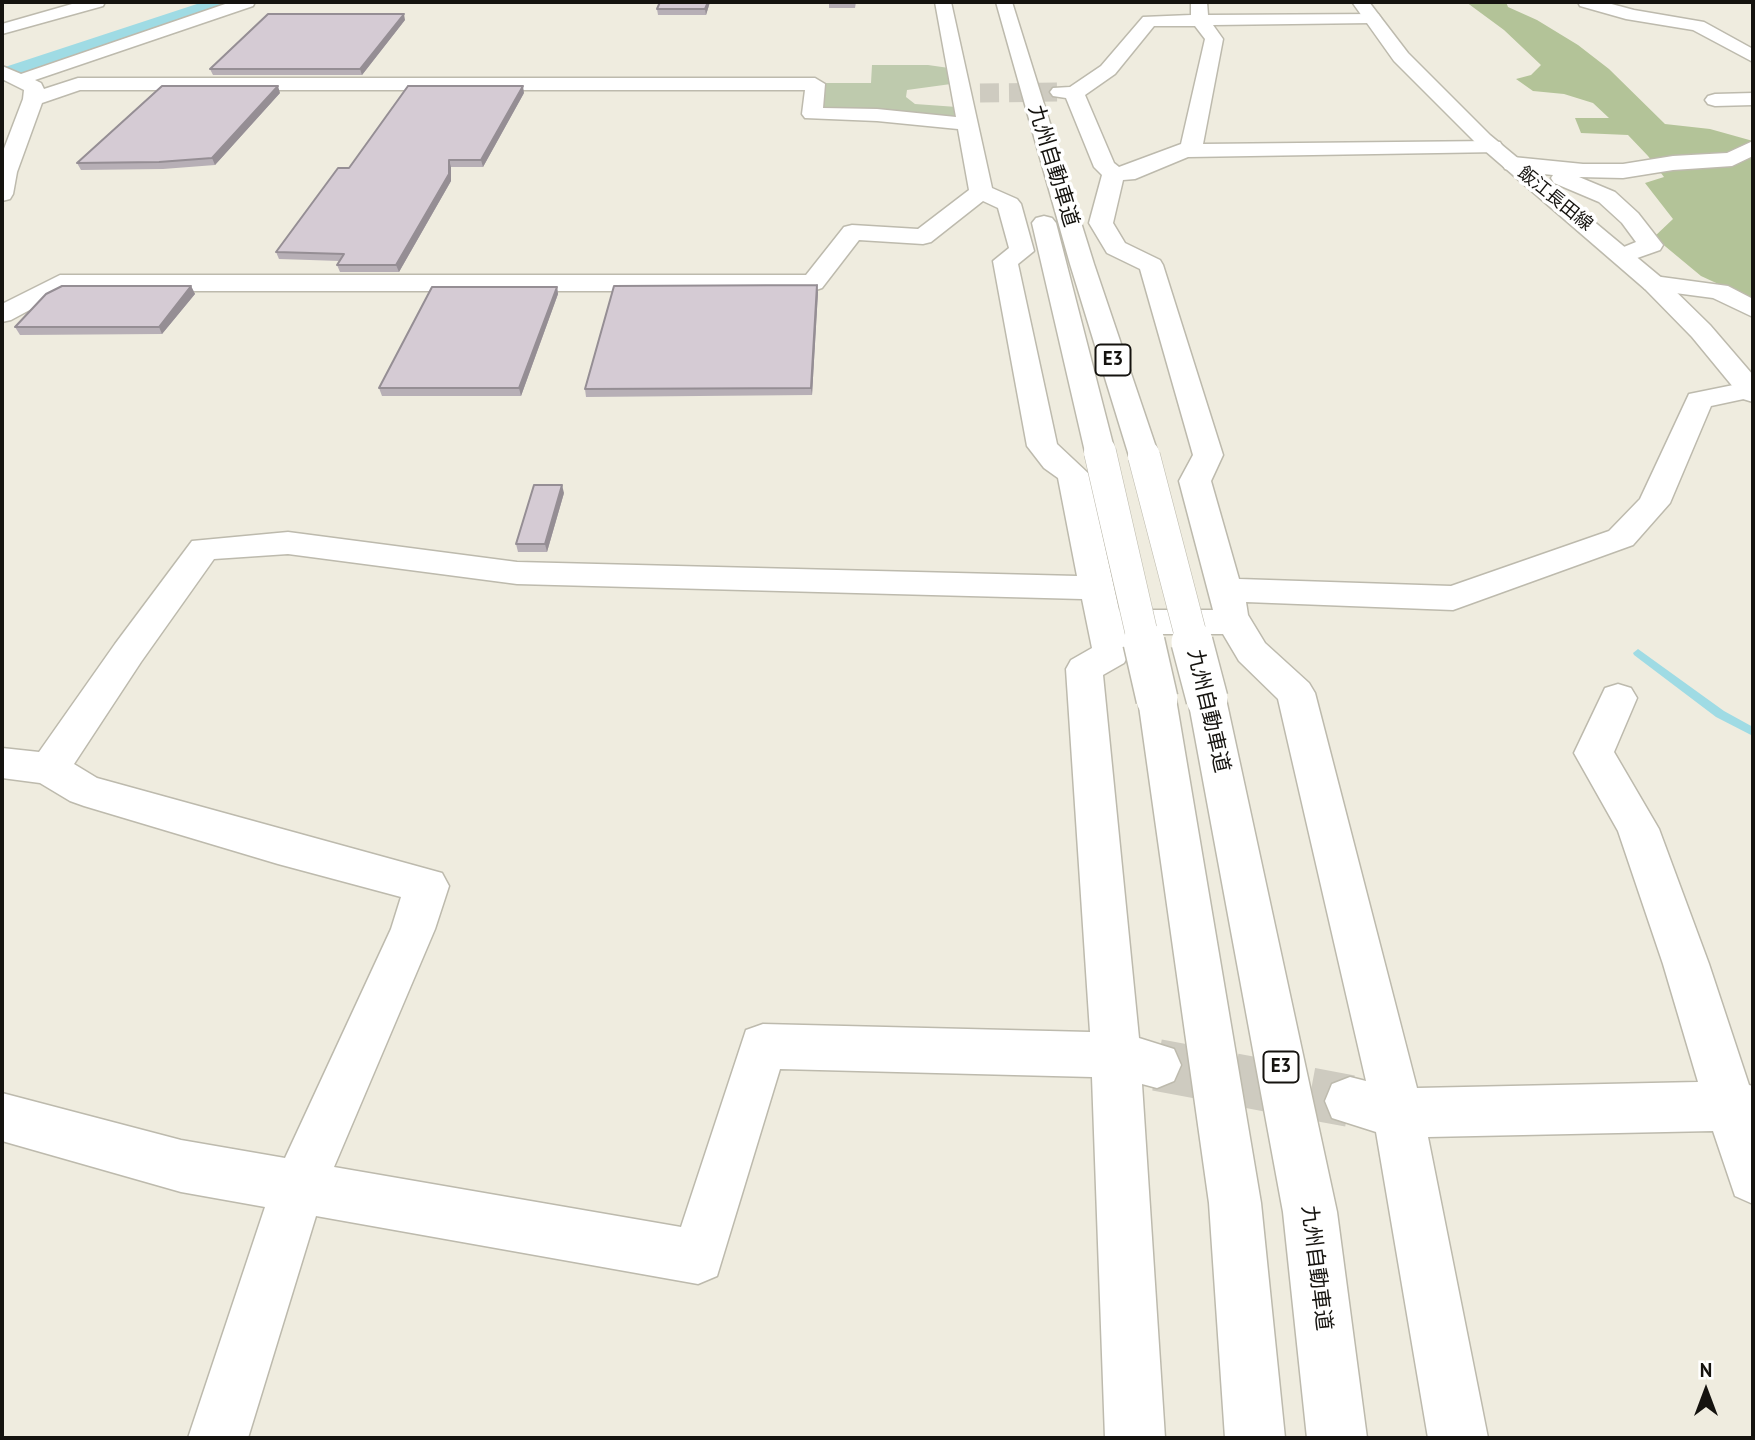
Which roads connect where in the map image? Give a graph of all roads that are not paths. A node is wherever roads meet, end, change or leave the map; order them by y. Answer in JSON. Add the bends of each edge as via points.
{"nodes":[{"id":1,"x":97,"y":2,"type":"edge"},
{"id":2,"x":247,"y":2,"type":"edge"},
{"id":3,"x":943,"y":2,"type":"edge"},
{"id":4,"x":1004,"y":2,"type":"edge"},
{"id":5,"x":1586,"y":2,"type":"edge"},
{"id":6,"x":1366,"y":10,"type":"edge"},
{"id":7,"x":1200,"y":11,"type":"edge"},
{"id":8,"x":2,"y":29,"type":"edge"},
{"id":9,"x":1753,"y":55,"type":"edge"},
{"id":10,"x":14,"y":77,"type":"edge"},
{"id":11,"x":33,"y":99,"type":"junction"},
{"id":12,"x":1753,"y":99,"type":"edge"},
{"id":13,"x":1715,"y":100,"type":"dead end"},
{"id":14,"x":968,"y":124,"type":"junction"},
{"id":15,"x":1753,"y":146,"type":"edge"},
{"id":16,"x":1492,"y":147,"type":"junction"},
{"id":17,"x":1178,"y":151,"type":"junction"},
{"id":18,"x":1513,"y":164,"type":"junction"},
{"id":19,"x":1114,"y":173,"type":"junction"},
{"id":20,"x":3,"y":179,"type":"edge"},
{"id":21,"x":981,"y":192,"type":"junction"},
{"id":22,"x":1037,"y":195,"type":"dead end"},
{"id":23,"x":1623,"y":256,"type":"junction"},
{"id":24,"x":1069,"y":265,"type":"junction"},
{"id":25,"x":1654,"y":284,"type":"junction"},
{"id":26,"x":1753,"y":309,"type":"edge"},
{"id":27,"x":2,"y":314,"type":"edge"},
{"id":28,"x":1752,"y":391,"type":"edge"},
{"id":29,"x":1102,"y":605,"type":"junction"},
{"id":30,"x":1229,"y":606,"type":"junction"},
{"id":31,"x":1618,"y":698,"type":"dead end"},
{"id":32,"x":2,"y":763,"type":"edge"},
{"id":33,"x":49,"y":769,"type":"junction"},
{"id":34,"x":1137,"y":1060,"type":"junction"},
{"id":35,"x":1374,"y":1107,"type":"junction"},
{"id":36,"x":1743,"y":1108,"type":"edge"},
{"id":37,"x":2,"y":1117,"type":"edge"},
{"id":38,"x":1753,"y":1178,"type":"edge"},
{"id":39,"x":298,"y":1188,"type":"junction"},
{"id":40,"x":218,"y":1438,"type":"edge"},
{"id":41,"x":1135,"y":1438,"type":"edge"},
{"id":42,"x":1255,"y":1438,"type":"edge"},
{"id":43,"x":1337,"y":1438,"type":"edge"},
{"id":44,"x":1458,"y":1438,"type":"edge"}],
"edges":[{"from":1,"to":8,"type":"main road"},
{"from":2,"to":10,"type":"main road"},
{"from":3,"to":14,"type":"main road","via":[[971,92]]},
{"from":4,"to":24,"type":"main road","name":"九州自動車道","number":"E3","via":[[1062,194]]},
{"from":5,"to":9,"type":"main road","via":[[1698,26]]},
{"from":6,"to":7,"type":"main road"},
{"from":6,"to":16,"type":"main road","name":"飯江長田線","via":[[1401,57]]},
{"from":7,"to":17,"type":"main road","via":[[1213,39],[1191,148]]},
{"from":7,"to":19,"type":"main road","via":[[1149,21],[1108,70],[1067,92],[1105,167]]},
{"from":10,"to":11,"type":"main road","via":[[34,87]]},
{"from":11,"to":14,"type":"main road","via":[[78,84],[815,84],[812,114]]},
{"from":11,"to":20,"type":"main road"},
{"from":12,"to":13,"type":"main road"},
{"from":14,"to":21,"type":"main road"},
{"from":15,"to":18,"type":"main road","via":[[1732,159],[1623,171]]},
{"from":16,"to":17,"type":"main road"},
{"from":16,"to":18,"type":"main road","name":"飯江長田線"},
{"from":17,"to":19,"type":"main road","via":[[1127,174]]},
{"from":18,"to":23,"type":"main road","name":"飯江長田線"},
{"from":18,"to":23,"type":"main road","via":[[1607,197],[1651,245]]},
{"from":19,"to":30,"type":"main road","via":[[1101,223],[1116,248],[1151,265],[1208,455],[1195,481]]},
{"from":21,"to":27,"type":"main road","via":[[923,237],[852,232],[813,283],[60,283]]},
{"from":21,"to":29,"type":"main road","via":[[1009,204],[1022,251],[1005,261],[1042,446],[1073,474]]},
{"from":22,"to":24,"type":"main road","name":"九州自動車道","number":"E3"},
{"from":23,"to":25,"type":"main road","name":"飯江長田線"},
{"from":24,"to":42,"type":"main road","name":"九州自動車道","number":"E3","bridge":true,"via":[[1100,452],[1157,699],[1235,1203]]},
{"from":24,"to":43,"type":"main road","name":"九州自動車道","number":"E3","bridge":true,"via":[[1144,456],[1207,699],[1310,1212]]},
{"from":25,"to":26,"type":"main road","via":[[1718,291]]},
{"from":25,"to":28,"type":"main road","name":"飯江長田線"},
{"from":28,"to":30,"type":"main road","via":[[1699,400],[1654,503],[1621,538],[1452,598]]},
{"from":29,"to":30,"type":"main road"},
{"from":29,"to":33,"type":"main road","via":[[517,573],[288,543],[204,549]]},
{"from":29,"to":34,"type":"main road","via":[[1111,654],[1084,669]]},
{"from":30,"to":35,"type":"main road","via":[[1252,652],[1296,693]]},
{"from":31,"to":36,"type":"main road","via":[[1594,753],[1638,830]]},
{"from":32,"to":33,"type":"main road"},
{"from":33,"to":39,"type":"main road","via":[[84,790],[427,886],[413,929]]},
{"from":34,"to":39,"type":"main road","via":[[763,1046],[698,1257]]},
{"from":34,"to":41,"type":"main road"},
{"from":35,"to":36,"type":"main road"},
{"from":35,"to":44,"type":"main road"},
{"from":36,"to":38,"type":"main road"},
{"from":37,"to":39,"type":"main road","via":[[181,1166]]},
{"from":39,"to":40,"type":"main road"}]}
